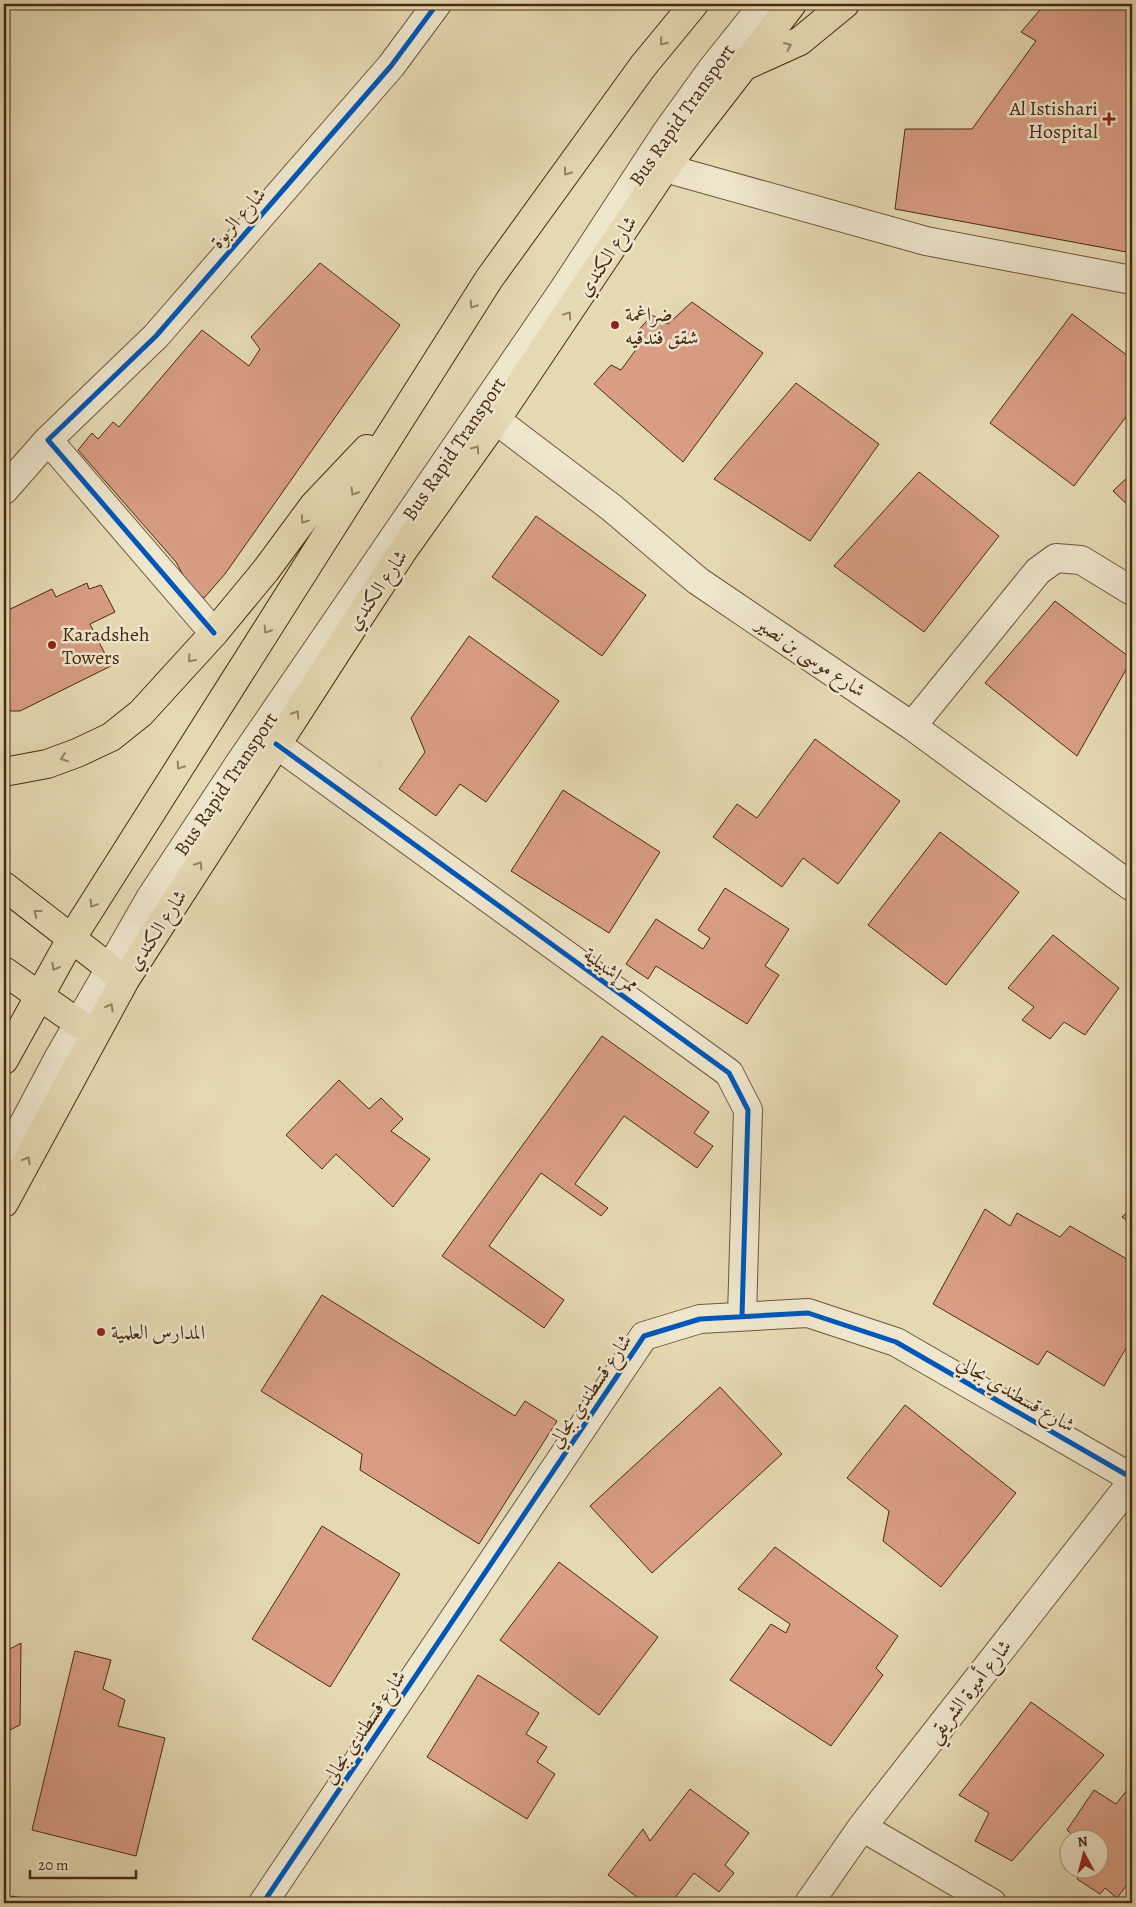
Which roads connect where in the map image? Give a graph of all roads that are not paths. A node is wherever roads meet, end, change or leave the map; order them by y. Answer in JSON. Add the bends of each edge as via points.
{"nodes":[{"id":1,"x":437,"y":4,"type":"edge"},
{"id":2,"x":694,"y":4,"type":"edge"},
{"id":3,"x":748,"y":4,"type":"edge"},
{"id":4,"x":764,"y":4,"type":"edge"},
{"id":5,"x":792,"y":4,"type":"edge"},
{"id":6,"x":845,"y":4,"type":"edge"},
{"id":7,"x":744,"y":67,"type":"junction"},
{"id":8,"x":665,"y":168,"type":"junction"},
{"id":9,"x":1132,"y":280,"type":"edge"},
{"id":10,"x":408,"y":406,"type":"junction"},
{"id":11,"x":496,"y":420,"type":"junction"},
{"id":12,"x":48,"y":440,"type":"junction"},
{"id":13,"x":4,"y":490,"type":"edge"},
{"id":14,"x":1132,"y":591,"type":"edge"},
{"id":15,"x":214,"y":634,"type":"junction"},
{"id":16,"x":912,"y":726,"type":"junction"},
{"id":17,"x":276,"y":744,"type":"junction"},
{"id":18,"x":4,"y":772,"type":"edge"},
{"id":19,"x":4,"y":886,"type":"edge"},
{"id":20,"x":1132,"y":887,"type":"edge"},
{"id":21,"x":71,"y":939,"type":"junction"},
{"id":22,"x":111,"y":969,"type":"junction"},
{"id":23,"x":4,"y":971,"type":"edge"},
{"id":24,"x":40,"y":996,"type":"junction"},
{"id":25,"x":80,"y":1024,"type":"junction"},
{"id":26,"x":4,"y":1060,"type":"edge"},
{"id":27,"x":4,"y":1129,"type":"edge"},
{"id":28,"x":4,"y":1161,"type":"edge"},
{"id":29,"x":4,"y":1203,"type":"edge"},
{"id":30,"x":742,"y":1316,"type":"junction"},
{"id":31,"x":1132,"y":1480,"type":"edge"},
{"id":32,"x":862,"y":1827,"type":"junction"},
{"id":33,"x":264,"y":1903,"type":"edge"},
{"id":34,"x":809,"y":1903,"type":"edge"},
{"id":35,"x":992,"y":1903,"type":"edge"}],
"edges":[{"from":1,"to":12,"type":"street","name":"شارع الربوة","via":[[391,66],[156,336]]},
{"from":2,"to":10,"type":"main road","one_way":true,"via":[[643,66],[489,279]]},
{"from":3,"to":22,"type":"street","name":"Bus Rapid Transport","via":[[706,57],[505,355],[235,740]]},
{"from":4,"to":22,"type":"street","name":"Bus Rapid Transport","via":[[666,133],[564,289],[241,761],[151,897]]},
{"from":5,"to":7,"type":"main road","name":"شارع الكندي"},
{"from":7,"to":6,"type":"main road","one_way":true,"via":[[800,41]]},
{"from":7,"to":8,"type":"main road","name":"شارع الكندي"},
{"from":8,"to":9,"type":"street","via":[[926,241]]},
{"from":11,"to":8,"type":"main road","name":"شارع الكندي","one_way":true},
{"from":10,"to":15,"type":"main road","one_way":true,"via":[[314,505]]},
{"from":10,"to":21,"type":"main road","one_way":true},
{"from":11,"to":16,"type":"street","name":"شارع موسى بن نصير","via":[[612,508],[698,580]]},
{"from":17,"to":11,"type":"main road","name":"شارع الكندي","one_way":true,"via":[[402,552]]},
{"from":12,"to":13,"type":"street","name":"شارع الربوة"},
{"from":12,"to":15,"type":"street"},
{"from":14,"to":16,"type":"street","via":[[1081,560],[1056,558],[1038,571]]},
{"from":15,"to":18,"type":"main road","one_way":true,"via":[[147,707],[111,736],[47,764]]},
{"from":16,"to":20,"type":"street","name":"شارع موسى بن نصير"},
{"from":22,"to":17,"type":"main road","name":"شارع الكندي","one_way":true},
{"from":17,"to":30,"type":"street","name":"ممر إشبيلية","via":[[729,1073],[748,1110]]},
{"from":21,"to":19,"type":"main road","one_way":true},
{"from":21,"to":22,"type":"main road"},
{"from":21,"to":24,"type":"main road","one_way":true},
{"from":25,"to":22,"type":"main road","name":"شارع الكندي","one_way":true},
{"from":22,"to":25,"type":"street","name":"Bus Rapid Transport"},
{"from":23,"to":24,"type":"main road"},
{"from":24,"to":25,"type":"main road"},
{"from":24,"to":26,"type":"main road"},
{"from":25,"to":27,"type":"street","name":"Bus Rapid Transport"},
{"from":25,"to":28,"type":"street","name":"Bus Rapid Transport"},
{"from":29,"to":25,"type":"main road","name":"شارع الكندي","one_way":true},
{"from":30,"to":31,"type":"street","name":"شارع قسطندي بجالي","via":[[808,1313],[896,1342]]},
{"from":30,"to":33,"type":"street","name":"شارع قسطندي بجالي","via":[[700,1319],[644,1336]]},
{"from":31,"to":32,"type":"street","name":"شارع أميرة الشريقي"},
{"from":32,"to":34,"type":"street","name":"شارع أميرة الشريقي"},
{"from":32,"to":35,"type":"street"}]}
